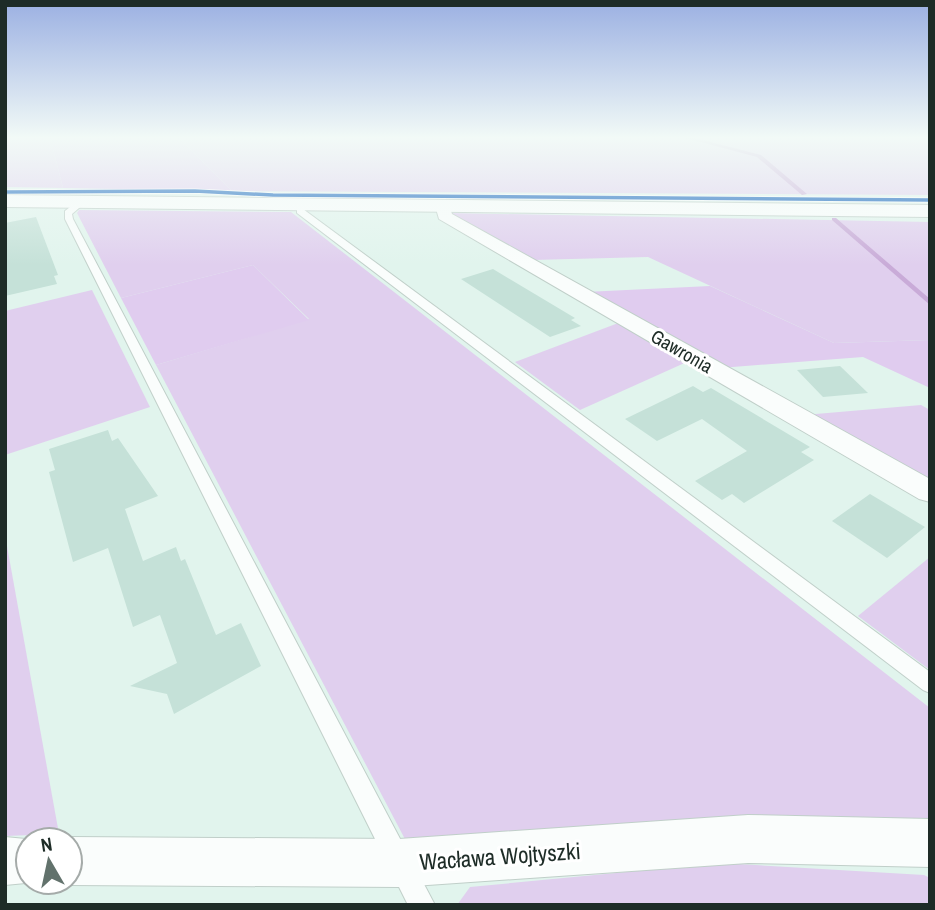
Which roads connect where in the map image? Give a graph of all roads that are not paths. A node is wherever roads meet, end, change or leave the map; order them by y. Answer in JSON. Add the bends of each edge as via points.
{"nodes":[{"id":1,"x":5,"y":201,"type":"edge"},
{"id":2,"x":82,"y":202,"type":"junction"},
{"id":3,"x":443,"y":205,"type":"junction"},
{"id":4,"x":300,"y":211,"type":"dead end"},
{"id":5,"x":930,"y":211,"type":"edge"},
{"id":6,"x":930,"y":492,"type":"edge"},
{"id":7,"x":930,"y":684,"type":"edge"},
{"id":8,"x":930,"y":843,"type":"edge"},
{"id":9,"x":84,"y":861,"type":"edge"},
{"id":10,"x":399,"y":863,"type":"junction"},
{"id":11,"x":422,"y":905,"type":"edge"}],
"edges":[{"from":1,"to":2,"type":"street"},
{"from":2,"to":3,"type":"street"},
{"from":2,"to":10,"type":"lane","via":[[68,213],[69,219]]},
{"from":3,"to":5,"type":"street"},
{"from":3,"to":6,"type":"street","name":"Gawronia","via":[[445,216]]},
{"from":4,"to":7,"type":"lane"},
{"from":8,"to":10,"type":"street","name":"Wacława Wojtyszki","via":[[748,839]]},
{"from":9,"to":10,"type":"street","name":"Wacława Wojtyszki"},
{"from":10,"to":11,"type":"lane"}]}
